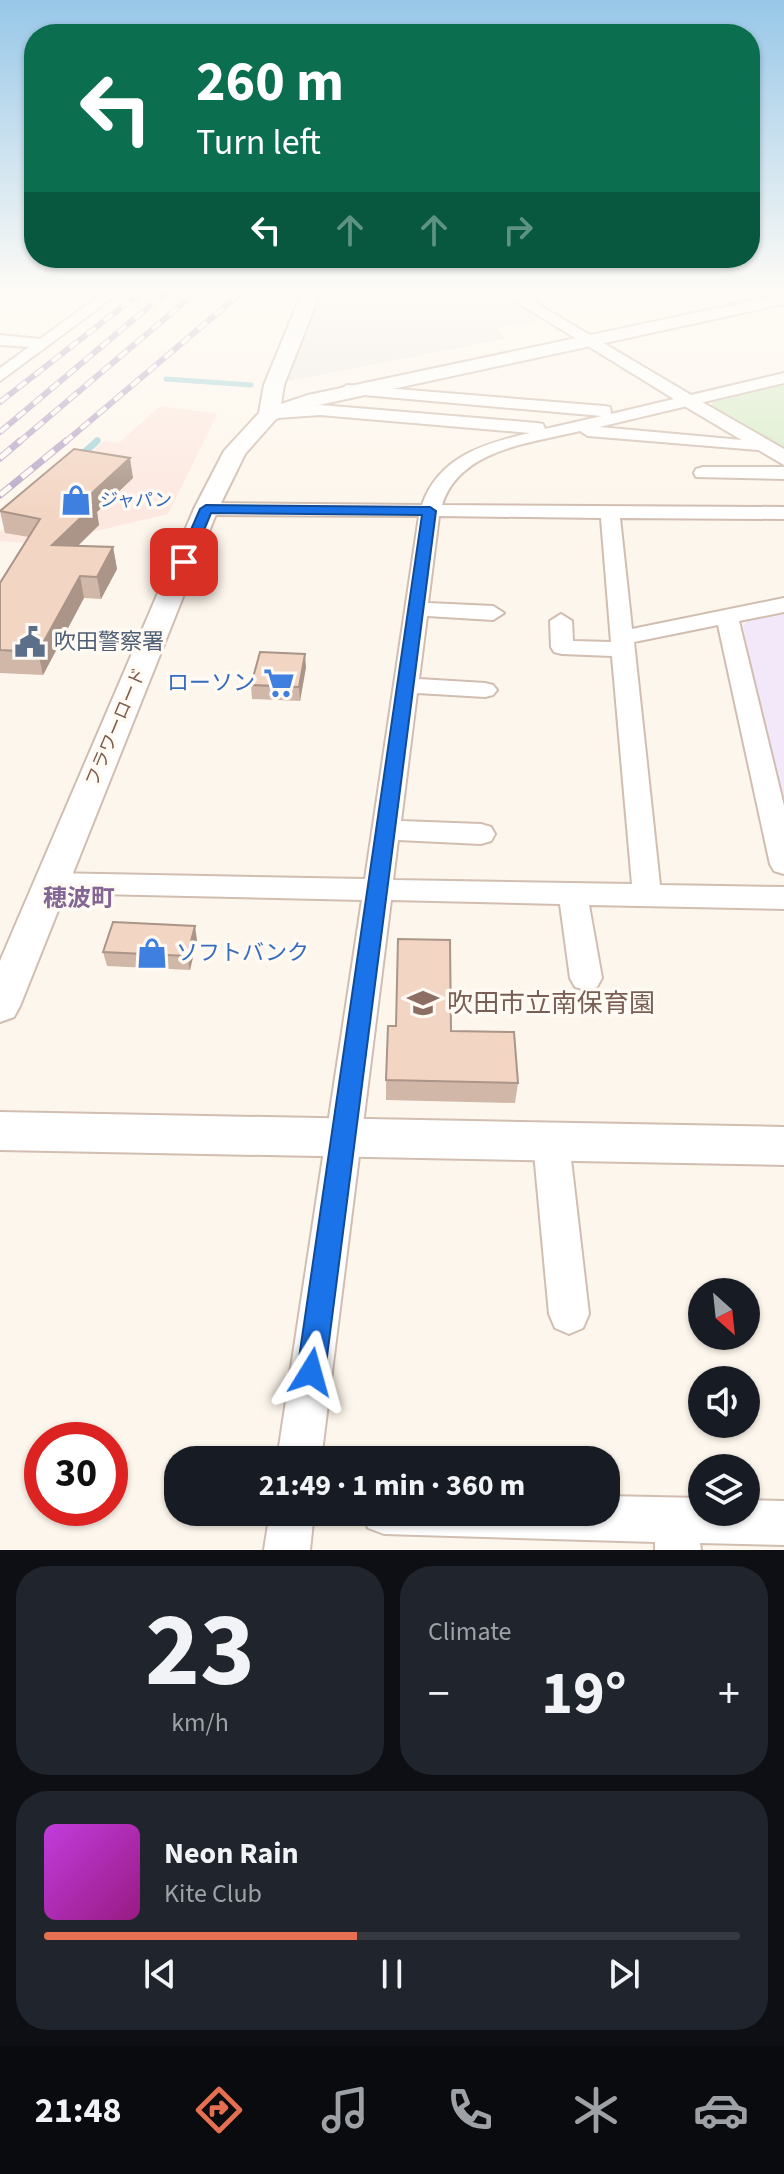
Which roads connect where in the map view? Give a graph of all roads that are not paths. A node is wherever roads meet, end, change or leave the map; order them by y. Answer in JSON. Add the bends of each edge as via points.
{"nodes":[{"id":1,"x":282,"y":365,"type":"edge"},
{"id":2,"x":463,"y":365,"type":"edge"},
{"id":3,"x":631,"y":365,"type":"edge"},
{"id":4,"x":784,"y":378,"type":"edge"},
{"id":5,"x":347,"y":390,"type":"junction"},
{"id":6,"x":688,"y":400,"type":"junction"},
{"id":7,"x":632,"y":413,"type":"junction"},
{"id":8,"x":269,"y":415,"type":"junction"},
{"id":9,"x":564,"y":429,"type":"junction"},
{"id":10,"x":779,"y":458,"type":"edge"},
{"id":11,"x":703,"y":473,"type":"dead end"},
{"id":12,"x":206,"y":509,"type":"junction"},
{"id":13,"x":430,"y":511,"type":"junction"},
{"id":14,"x":610,"y":513,"type":"junction"},
{"id":15,"x":784,"y":513,"type":"edge"},
{"id":16,"x":784,"y":605,"type":"edge"},
{"id":17,"x":416,"y":609,"type":"junction"},
{"id":18,"x":493,"y":613,"type":"dead end"},
{"id":19,"x":727,"y":616,"type":"junction"},
{"id":20,"x":561,"y":621,"type":"dead end"},
{"id":21,"x":624,"y":643,"type":"junction"},
{"id":22,"x":406,"y":685,"type":"junction"},
{"id":23,"x":485,"y":690,"type":"dead end"},
{"id":24,"x":386,"y":830,"type":"junction"},
{"id":25,"x":481,"y":834,"type":"dead end"},
{"id":26,"x":784,"y":864,"type":"edge"},
{"id":27,"x":51,"y":883,"type":"junction"},
{"id":28,"x":378,"y":890,"type":"junction"},
{"id":29,"x":573,"y":894,"type":"junction"},
{"id":30,"x":647,"y":896,"type":"junction"},
{"id":31,"x":784,"y":898,"type":"edge"},
{"id":32,"x":586,"y":978,"type":"dead end"},
{"id":33,"x":0,"y":1006,"type":"edge"},
{"id":34,"x":0,"y":1131,"type":"edge"},
{"id":35,"x":343,"y":1137,"type":"junction"},
{"id":36,"x":551,"y":1142,"type":"junction"},
{"id":37,"x":784,"y":1146,"type":"edge"},
{"id":38,"x":569,"y":1314,"type":"dead end"},
{"id":39,"x":301,"y":1446,"type":"edge"},
{"id":40,"x":784,"y":1523,"type":"edge"},
{"id":41,"x":290,"y":1526,"type":"edge"},
{"id":42,"x":562,"y":1526,"type":"edge"},
{"id":43,"x":676,"y":1535,"type":"edge"},
{"id":44,"x":287,"y":1550,"type":"edge"}],
"edges":[{"from":1,"to":8,"type":"street"},
{"from":2,"to":5,"type":"street","name":"フラワーロード"},
{"from":3,"to":6,"type":"street"},
{"from":4,"to":6,"type":"street"},
{"from":5,"to":7,"type":"street"},
{"from":5,"to":8,"type":"street","name":"フラワーロード"},
{"from":6,"to":7,"type":"street"},
{"from":6,"to":10,"type":"street"},
{"from":7,"to":9,"type":"street"},
{"from":8,"to":9,"type":"street","via":[[320,410]]},
{"from":8,"to":12,"type":"street","name":"フラワーロード","via":[[235,451]]},
{"from":9,"to":10,"type":"street"},
{"from":9,"to":13,"type":"street","via":[[492,447],[454,468],[436,489]]},
{"from":10,"to":11,"type":"street"},
{"from":12,"to":13,"type":"street"},
{"from":12,"to":27,"type":"street","name":"フラワーロード"},
{"from":13,"to":14,"type":"street"},
{"from":13,"to":17,"type":"street"},
{"from":14,"to":15,"type":"street"},
{"from":14,"to":21,"type":"street"},
{"from":16,"to":19,"type":"street"},
{"from":17,"to":18,"type":"street"},
{"from":17,"to":22,"type":"street"},
{"from":19,"to":21,"type":"street"},
{"from":19,"to":26,"type":"street"},
{"from":20,"to":21,"type":"street","via":[[562,647]]},
{"from":21,"to":30,"type":"street"},
{"from":22,"to":23,"type":"street"},
{"from":22,"to":24,"type":"street"},
{"from":24,"to":25,"type":"street"},
{"from":24,"to":28,"type":"street"},
{"from":27,"to":28,"type":"street"},
{"from":27,"to":33,"type":"street","name":"フラワーロード"},
{"from":28,"to":29,"type":"street"},
{"from":28,"to":35,"type":"street"},
{"from":29,"to":30,"type":"street"},
{"from":29,"to":32,"type":"street"},
{"from":30,"to":31,"type":"street"},
{"from":34,"to":35,"type":"street"},
{"from":35,"to":36,"type":"street"},
{"from":35,"to":39,"type":"street"},
{"from":36,"to":37,"type":"street"},
{"from":36,"to":38,"type":"street"},
{"from":40,"to":43,"type":"street"},
{"from":41,"to":44,"type":"street"},
{"from":42,"to":43,"type":"street"}]}
